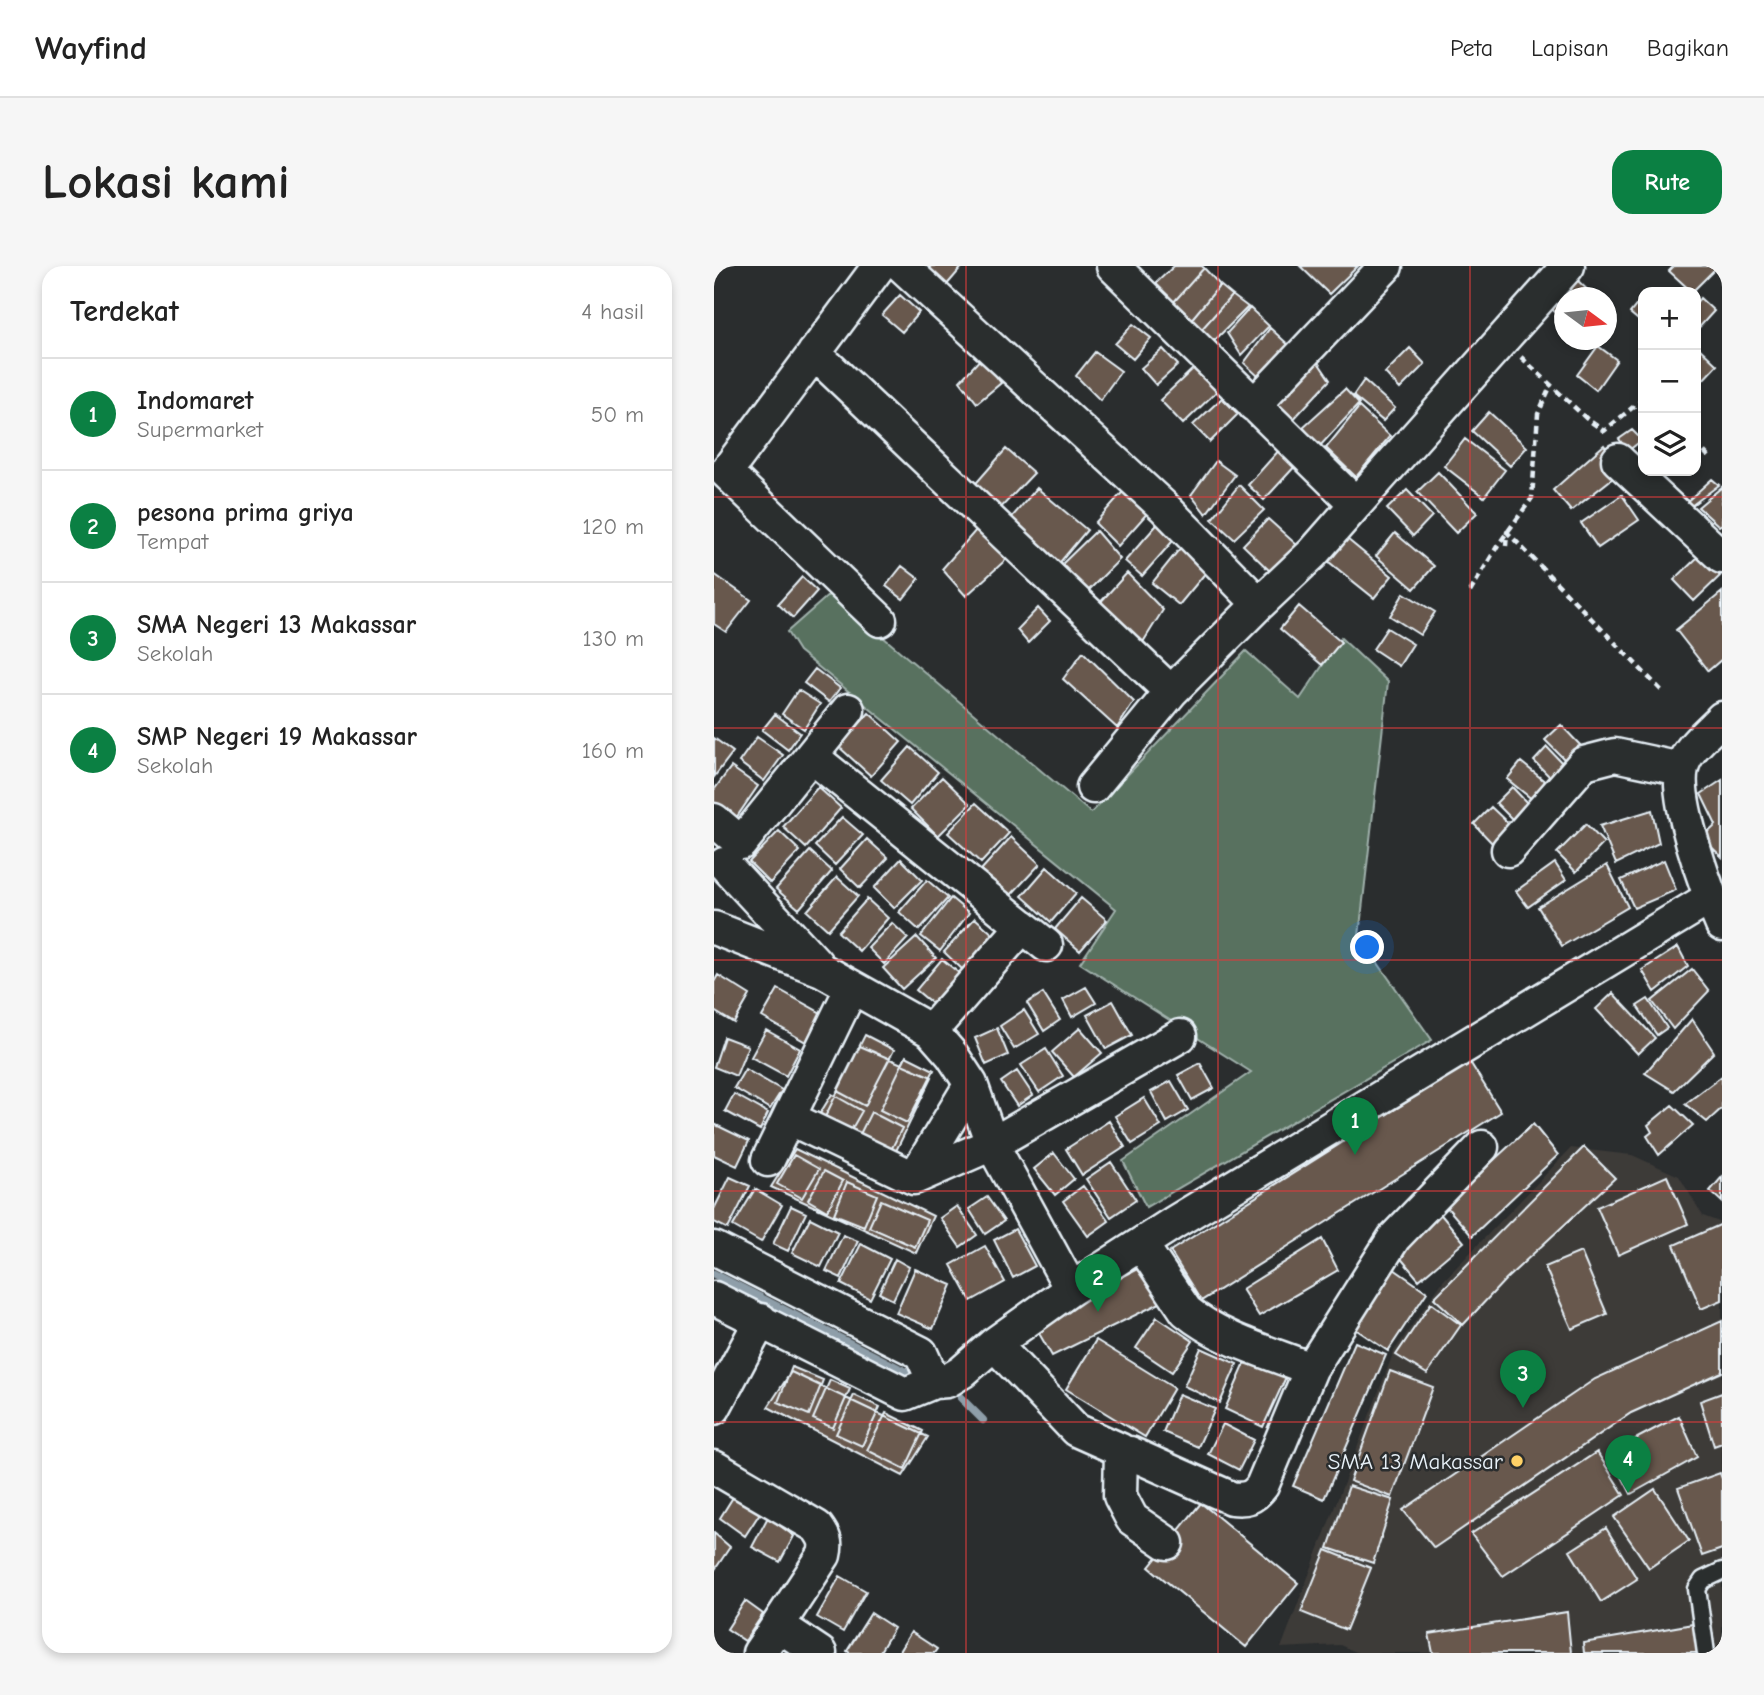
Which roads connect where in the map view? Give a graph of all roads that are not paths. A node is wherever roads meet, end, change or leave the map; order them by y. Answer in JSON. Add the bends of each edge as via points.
{"nodes":[{"id":1,"x":879,"y":266,"type":"edge"},
{"id":2,"x":902,"y":266,"type":"edge"},
{"id":3,"x":1386,"y":266,"type":"edge"},
{"id":4,"x":1569,"y":266,"type":"edge"},
{"id":5,"x":1133,"y":273,"type":"edge"},
{"id":6,"x":814,"y":353,"type":"junction"},
{"id":7,"x":1254,"y":405,"type":"junction"},
{"id":8,"x":1618,"y":460,"type":"dead end"},
{"id":9,"x":720,"y":479,"type":"edge"},
{"id":10,"x":1356,"y":504,"type":"junction"},
{"id":11,"x":1722,"y":557,"type":"edge"},
{"id":12,"x":1259,"y":604,"type":"junction"},
{"id":13,"x":880,"y":620,"type":"dead end"},
{"id":14,"x":1171,"y":692,"type":"junction"},
{"id":15,"x":848,"y":710,"type":"dead end"},
{"id":16,"x":1722,"y":718,"type":"edge"},
{"id":17,"x":811,"y":755,"type":"junction"},
{"id":18,"x":1681,"y":769,"type":"junction"},
{"id":19,"x":1093,"y":787,"type":"dead end"},
{"id":20,"x":714,"y":820,"type":"edge"},
{"id":21,"x":1508,"y":850,"type":"dead end"},
{"id":22,"x":726,"y":861,"type":"edge"},
{"id":23,"x":1716,"y":912,"type":"edge"},
{"id":24,"x":714,"y":928,"type":"edge"},
{"id":25,"x":822,"y":970,"type":"junction"},
{"id":26,"x":852,"y":987,"type":"junction"},
{"id":27,"x":931,"y":1031,"type":"junction"},
{"id":28,"x":1180,"y":1036,"type":"dead end"},
{"id":29,"x":971,"y":1084,"type":"junction"},
{"id":30,"x":789,"y":1118,"type":"junction"},
{"id":31,"x":992,"y":1144,"type":"junction"},
{"id":32,"x":1482,"y":1147,"type":"dead end"},
{"id":33,"x":768,"y":1160,"type":"dead end"},
{"id":34,"x":914,"y":1178,"type":"junction"},
{"id":35,"x":1141,"y":1244,"type":"junction"},
{"id":36,"x":714,"y":1248,"type":"edge"},
{"id":37,"x":1071,"y":1289,"type":"junction"},
{"id":38,"x":714,"y":1298,"type":"edge"},
{"id":39,"x":761,"y":1320,"type":"junction"},
{"id":40,"x":995,"y":1344,"type":"junction"},
{"id":41,"x":1311,"y":1369,"type":"junction"},
{"id":42,"x":934,"y":1382,"type":"junction"},
{"id":43,"x":714,"y":1408,"type":"edge"},
{"id":44,"x":1130,"y":1453,"type":"dead end"},
{"id":45,"x":714,"y":1467,"type":"edge"},
{"id":46,"x":1167,"y":1543,"type":"dead end"},
{"id":47,"x":1722,"y":1571,"type":"edge"},
{"id":48,"x":778,"y":1625,"type":"junction"},
{"id":49,"x":759,"y":1653,"type":"edge"},
{"id":50,"x":820,"y":1653,"type":"edge"},
{"id":51,"x":1706,"y":1653,"type":"edge"}],
"edges":[{"from":1,"to":6,"type":"street"},
{"from":2,"to":12,"type":"street","via":[[1165,508]]},
{"from":3,"to":7,"type":"street"},
{"from":4,"to":10,"type":"street"},
{"from":5,"to":7,"type":"street"},
{"from":6,"to":9,"type":"street"},
{"from":6,"to":14,"type":"street"},
{"from":7,"to":10,"type":"street"},
{"from":8,"to":11,"type":"street"},
{"from":9,"to":13,"type":"street"},
{"from":10,"to":12,"type":"street"},
{"from":12,"to":14,"type":"street"},
{"from":14,"to":19,"type":"street"},
{"from":15,"to":17,"type":"street"},
{"from":16,"to":18,"type":"street"},
{"from":17,"to":22,"type":"street"},
{"from":17,"to":27,"type":"street","via":[[1034,935]]},
{"from":18,"to":21,"type":"street","via":[[1615,755],[1584,763]]},
{"from":18,"to":23,"type":"street","via":[[1690,832]]},
{"from":20,"to":22,"type":"street"},
{"from":22,"to":25,"type":"street"},
{"from":23,"to":35,"type":"street"},
{"from":24,"to":25,"type":"street"},
{"from":25,"to":26,"type":"street"},
{"from":26,"to":27,"type":"street"},
{"from":26,"to":30,"type":"street"},
{"from":27,"to":29,"type":"street"},
{"from":28,"to":31,"type":"street"},
{"from":29,"to":31,"type":"street"},
{"from":29,"to":34,"type":"street"},
{"from":30,"to":33,"type":"street"},
{"from":30,"to":34,"type":"street"},
{"from":31,"to":34,"type":"street"},
{"from":31,"to":37,"type":"street"},
{"from":32,"to":41,"type":"street","via":[[1394,1238]]},
{"from":35,"to":37,"type":"street"},
{"from":35,"to":41,"type":"street","via":[[1195,1319]]},
{"from":36,"to":42,"type":"street","via":[[921,1353]]},
{"from":37,"to":40,"type":"street"},
{"from":38,"to":39,"type":"street"},
{"from":39,"to":42,"type":"street","via":[[905,1394]]},
{"from":39,"to":43,"type":"street"},
{"from":40,"to":42,"type":"street","via":[[962,1373]]},
{"from":40,"to":46,"type":"street","via":[[1076,1430],[1121,1450],[1120,1496],[1132,1519]]},
{"from":41,"to":44,"type":"street","via":[[1262,1486],[1251,1498],[1231,1498]]},
{"from":45,"to":48,"type":"street","via":[[817,1527],[827,1544]]},
{"from":47,"to":51,"type":"lane","via":[[1703,1580],[1697,1589]]},
{"from":48,"to":49,"type":"street"},
{"from":48,"to":50,"type":"street"}]}
